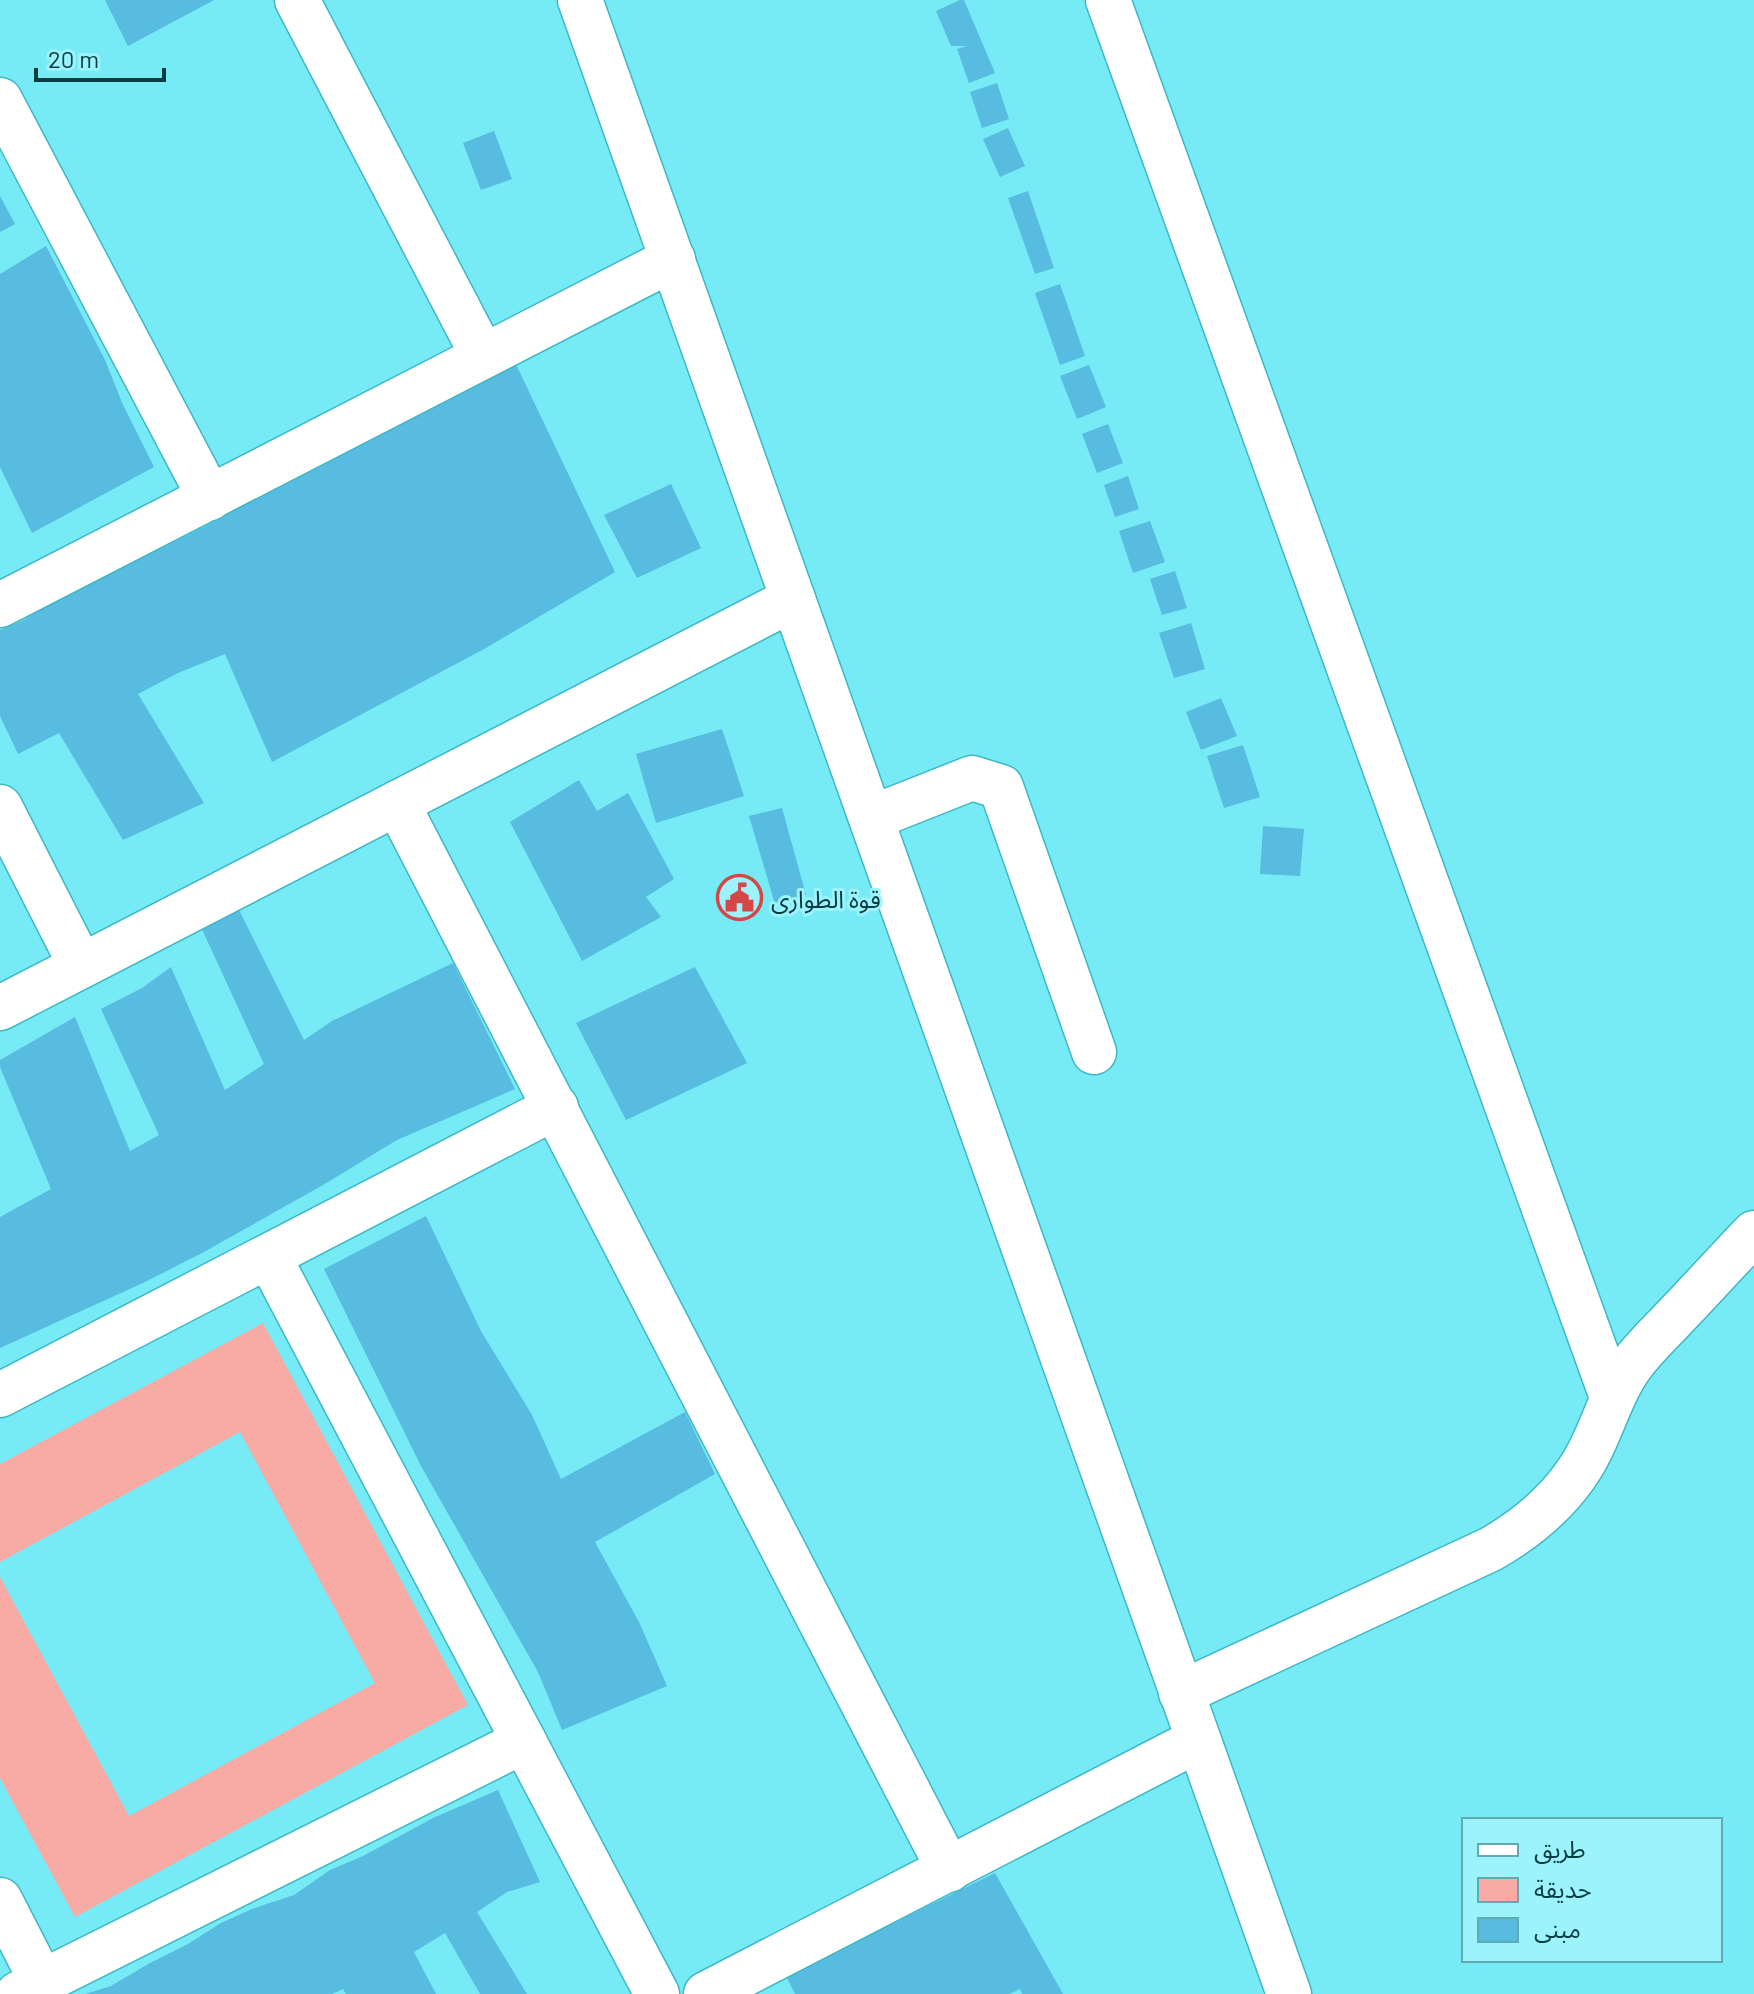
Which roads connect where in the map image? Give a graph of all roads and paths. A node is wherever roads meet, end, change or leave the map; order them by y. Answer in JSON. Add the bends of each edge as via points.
{"nodes":[{"id":1,"x":297,"y":0,"type":"edge"},
{"id":2,"x":580,"y":0,"type":"edge"},
{"id":3,"x":1108,"y":0,"type":"edge"},
{"id":4,"x":0,"y":100,"type":"edge"},
{"id":5,"x":673,"y":259,"type":"junction"},
{"id":6,"x":483,"y":356,"type":"junction"},
{"id":7,"x":210,"y":498,"type":"junction"},
{"id":8,"x":793,"y":599,"type":"junction"},
{"id":9,"x":0,"y":605,"type":"edge"},
{"id":10,"x":397,"y":803,"type":"junction"},
{"id":11,"x":0,"y":807,"type":"edge"},
{"id":12,"x":871,"y":818,"type":"junction"},
{"id":13,"x":81,"y":966,"type":"junction"},
{"id":14,"x":0,"y":1008,"type":"edge"},
{"id":15,"x":1094,"y":1052,"type":"dead end"},
{"id":16,"x":556,"y":1107,"type":"junction"},
{"id":17,"x":1754,"y":1233,"type":"edge"},
{"id":18,"x":269,"y":1257,"type":"junction"},
{"id":19,"x":0,"y":1395,"type":"edge"},
{"id":20,"x":1612,"y":1397,"type":"junction"},
{"id":21,"x":1181,"y":1693,"type":"junction"},
{"id":22,"x":1198,"y":1740,"type":"junction"},
{"id":23,"x":524,"y":1741,"type":"junction"},
{"id":24,"x":949,"y":1870,"type":"junction"},
{"id":25,"x":0,"y":1900,"type":"edge"},
{"id":26,"x":30,"y":1988,"type":"edge"},
{"id":27,"x":657,"y":1994,"type":"edge"},
{"id":28,"x":706,"y":1994,"type":"edge"},
{"id":29,"x":1289,"y":1994,"type":"edge"}],
"edges":[{"from":1,"to":6,"type":"street"},
{"from":2,"to":5,"type":"street"},
{"from":3,"to":20,"type":"street"},
{"from":4,"to":7,"type":"street"},
{"from":5,"to":6,"type":"street"},
{"from":5,"to":8,"type":"street"},
{"from":6,"to":7,"type":"street"},
{"from":7,"to":9,"type":"street"},
{"from":8,"to":10,"type":"street"},
{"from":8,"to":12,"type":"street"},
{"from":10,"to":13,"type":"street"},
{"from":10,"to":16,"type":"street"},
{"from":11,"to":13,"type":"street"},
{"from":12,"to":15,"type":"street","via":[[972,778],[1001,787]]},
{"from":12,"to":21,"type":"street"},
{"from":13,"to":14,"type":"street"},
{"from":16,"to":18,"type":"street"},
{"from":16,"to":24,"type":"street"},
{"from":17,"to":20,"type":"street","via":[[1634,1362]]},
{"from":18,"to":19,"type":"street"},
{"from":18,"to":23,"type":"street"},
{"from":20,"to":21,"type":"street","via":[[1580,1469],[1541,1515],[1517,1534]]},
{"from":21,"to":22,"type":"street"},
{"from":22,"to":24,"type":"street"},
{"from":22,"to":29,"type":"street"},
{"from":23,"to":26,"type":"street"},
{"from":23,"to":27,"type":"street"},
{"from":24,"to":28,"type":"street"},
{"from":25,"to":26,"type":"street"}]}
